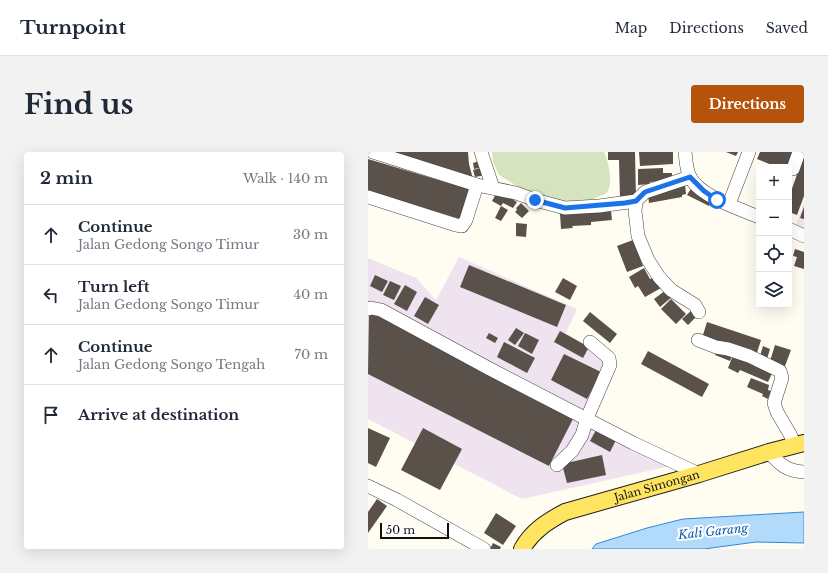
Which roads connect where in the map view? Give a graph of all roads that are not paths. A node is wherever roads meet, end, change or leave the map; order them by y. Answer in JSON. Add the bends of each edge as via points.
{"nodes":[{"id":1,"x":373,"y":152,"type":"edge"},
{"id":2,"x":481,"y":152,"type":"edge"},
{"id":3,"x":685,"y":152,"type":"edge"},
{"id":4,"x":749,"y":152,"type":"edge"},
{"id":5,"x":799,"y":152,"type":"edge"},
{"id":6,"x":793,"y":169,"type":"dead end"},
{"id":7,"x":690,"y":177,"type":"junction"},
{"id":8,"x":477,"y":185,"type":"junction"},
{"id":9,"x":493,"y":188,"type":"junction"},
{"id":10,"x":368,"y":197,"type":"edge"},
{"id":11,"x":636,"y":201,"type":"junction"},
{"id":12,"x":729,"y":204,"type":"junction"},
{"id":13,"x":756,"y":216,"type":"edge"},
{"id":14,"x":792,"y":230,"type":"edge"},
{"id":15,"x":804,"y":236,"type":"edge"},
{"id":16,"x":368,"y":309,"type":"edge"},
{"id":17,"x":699,"y":312,"type":"dead end"},
{"id":18,"x":698,"y":340,"type":"dead end"},
{"id":19,"x":590,"y":342,"type":"dead end"},
{"id":20,"x":587,"y":418,"type":"junction"},
{"id":21,"x":799,"y":444,"type":"edge"},
{"id":22,"x":768,"y":452,"type":"junction"},
{"id":23,"x":557,"y":465,"type":"dead end"},
{"id":24,"x":804,"y":472,"type":"edge"},
{"id":25,"x":699,"y":474,"type":"junction"},
{"id":26,"x":368,"y":486,"type":"edge"},
{"id":27,"x":484,"y":549,"type":"edge"},
{"id":28,"x":522,"y":549,"type":"edge"}],
"edges":[{"from":1,"to":8,"type":"street"},
{"from":2,"to":9,"type":"street"},
{"from":3,"to":7,"type":"street"},
{"from":4,"to":12,"type":"street"},
{"from":5,"to":6,"type":"street"},
{"from":7,"to":11,"type":"street","via":[[645,192]]},
{"from":7,"to":12,"type":"street","via":[[717,200]]},
{"from":8,"to":9,"type":"street"},
{"from":8,"to":10,"type":"street","via":[[462,226]]},
{"from":9,"to":11,"type":"street","via":[[565,208]]},
{"from":11,"to":17,"type":"street","via":[[638,236],[648,260],[671,290],[695,305]]},
{"from":12,"to":13,"type":"street"},
{"from":14,"to":15,"type":"street"},
{"from":16,"to":20,"type":"street","via":[[381,310]]},
{"from":18,"to":21,"type":"street","via":[[749,356],[780,371],[782,378],[774,403],[791,436]]},
{"from":19,"to":20,"type":"street","via":[[609,358],[611,363]]},
{"from":20,"to":23,"type":"street","via":[[582,435],[572,451]]},
{"from":20,"to":25,"type":"street"},
{"from":21,"to":22,"type":"main road","name":"Jalan Simongan"},
{"from":22,"to":24,"type":"street","via":[[783,467]]},
{"from":22,"to":25,"type":"main road","name":"Jalan Simongan"},
{"from":25,"to":28,"type":"main road","name":"Jalan Simongan","via":[[565,512],[549,520],[534,533]]},
{"from":26,"to":27,"type":"street"}]}
